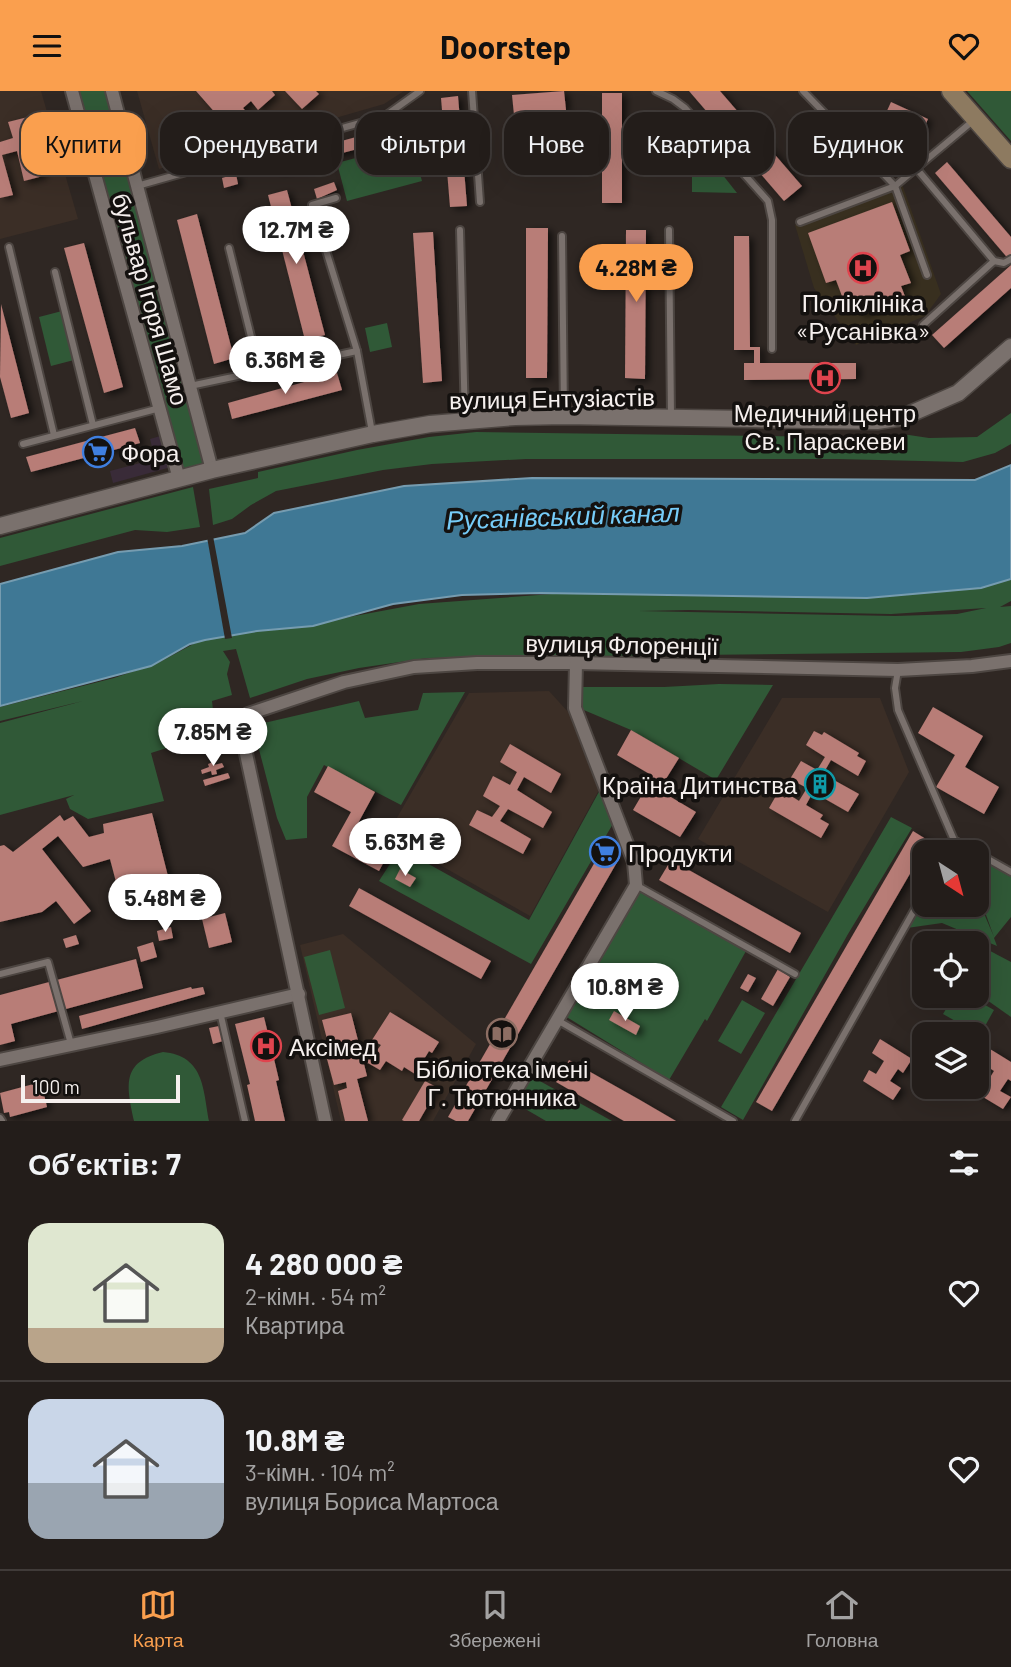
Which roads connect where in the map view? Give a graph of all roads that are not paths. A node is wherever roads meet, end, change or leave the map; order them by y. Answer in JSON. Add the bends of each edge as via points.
{"nodes":[{"id":1,"x":72,"y":91,"type":"edge"},
{"id":2,"x":112,"y":91,"type":"edge"},
{"id":3,"x":419,"y":91,"type":"edge"},
{"id":4,"x":472,"y":91,"type":"edge"},
{"id":5,"x":656,"y":91,"type":"edge"},
{"id":6,"x":803,"y":91,"type":"edge"},
{"id":7,"x":951,"y":91,"type":"edge"},
{"id":8,"x":975,"y":118,"type":"junction"},
{"id":9,"x":927,"y":159,"type":"edge"},
{"id":10,"x":1011,"y":159,"type":"edge"},
{"id":11,"x":907,"y":175,"type":"edge"},
{"id":12,"x":922,"y":175,"type":"edge"},
{"id":13,"x":895,"y":185,"type":"junction"},
{"id":14,"x":137,"y":186,"type":"junction"},
{"id":15,"x":336,"y":198,"type":"dead end"},
{"id":16,"x":480,"y":202,"type":"dead end"},
{"id":17,"x":800,"y":222,"type":"dead end"},
{"id":18,"x":460,"y":230,"type":"dead end"},
{"id":19,"x":668,"y":230,"type":"dead end"},
{"id":20,"x":562,"y":236,"type":"dead end"},
{"id":21,"x":9,"y":247,"type":"dead end"},
{"id":22,"x":229,"y":248,"type":"dead end"},
{"id":23,"x":1011,"y":259,"type":"edge"},
{"id":24,"x":994,"y":261,"type":"junction"},
{"id":25,"x":55,"y":272,"type":"dead end"},
{"id":26,"x":927,"y":275,"type":"dead end"},
{"id":27,"x":923,"y":325,"type":"dead end"},
{"id":28,"x":1011,"y":347,"type":"edge"},
{"id":29,"x":772,"y":349,"type":"dead end"},
{"id":30,"x":357,"y":351,"type":"junction"},
{"id":31,"x":260,"y":373,"type":"junction"},
{"id":32,"x":190,"y":386,"type":"junction"},
{"id":33,"x":160,"y":408,"type":"junction"},
{"id":34,"x":564,"y":416,"type":"junction"},
{"id":35,"x":672,"y":418,"type":"junction"},
{"id":36,"x":465,"y":420,"type":"junction"},
{"id":37,"x":93,"y":425,"type":"junction"},
{"id":38,"x":373,"y":434,"type":"junction"},
{"id":39,"x":54,"y":435,"type":"junction"},
{"id":40,"x":23,"y":444,"type":"dead end"},
{"id":41,"x":212,"y":470,"type":"junction"},
{"id":42,"x":178,"y":479,"type":"junction"},
{"id":43,"x":0,"y":526,"type":"edge"},
{"id":44,"x":1011,"y":661,"type":"edge"},
{"id":45,"x":576,"y":663,"type":"junction"},
{"id":46,"x":898,"y":670,"type":"junction"},
{"id":47,"x":954,"y":840,"type":"edge"},
{"id":48,"x":989,"y":860,"type":"edge"},
{"id":49,"x":1011,"y":872,"type":"edge"},
{"id":50,"x":636,"y":885,"type":"junction"},
{"id":51,"x":912,"y":914,"type":"edge"},
{"id":52,"x":0,"y":974,"type":"edge"},
{"id":53,"x":795,"y":974,"type":"dead end"},
{"id":54,"x":299,"y":994,"type":"junction"},
{"id":55,"x":220,"y":1012,"type":"junction"},
{"id":56,"x":557,"y":1020,"type":"junction"},
{"id":57,"x":71,"y":1044,"type":"junction"},
{"id":58,"x":0,"y":1060,"type":"edge"},
{"id":59,"x":245,"y":1121,"type":"edge"},
{"id":60,"x":325,"y":1121,"type":"edge"},
{"id":61,"x":498,"y":1121,"type":"edge"},
{"id":62,"x":733,"y":1121,"type":"edge"},
{"id":63,"x":795,"y":1121,"type":"edge"}],
"edges":[{"from":1,"to":33,"type":"street","name":"бульвар Ігоря Шамо"},
{"from":2,"to":14,"type":"street","name":"бульвар Ігоря Шамо"},
{"from":3,"to":14,"type":"lane","via":[[385,116]]},
{"from":4,"to":16,"type":"lane"},
{"from":5,"to":29,"type":"lane","via":[[685,108],[768,201]]},
{"from":6,"to":13,"type":"lane"},
{"from":7,"to":8,"type":"main road"},
{"from":8,"to":9,"type":"lane"},
{"from":8,"to":10,"type":"main road"},
{"from":11,"to":13,"type":"lane"},
{"from":12,"to":24,"type":"lane"},
{"from":13,"to":17,"type":"lane"},
{"from":13,"to":26,"type":"lane"},
{"from":14,"to":32,"type":"street","name":"бульвар Ігоря Шамо"},
{"from":15,"to":30,"type":"lane","via":[[312,205]]},
{"from":18,"to":36,"type":"lane"},
{"from":19,"to":35,"type":"lane"},
{"from":20,"to":34,"type":"lane"},
{"from":21,"to":39,"type":"lane"},
{"from":22,"to":31,"type":"lane"},
{"from":23,"to":24,"type":"lane"},
{"from":24,"to":27,"type":"lane"},
{"from":25,"to":37,"type":"lane"},
{"from":28,"to":35,"type":"street","name":"вулиця Ентузіастів","via":[[958,393],[903,417],[877,421]]},
{"from":30,"to":31,"type":"lane"},
{"from":30,"to":38,"type":"lane"},
{"from":31,"to":32,"type":"lane"},
{"from":32,"to":41,"type":"street","name":"бульвар Ігоря Шамо"},
{"from":33,"to":37,"type":"lane"},
{"from":33,"to":42,"type":"street","name":"бульвар Ігоря Шамо"},
{"from":34,"to":35,"type":"street","name":"вулиця Ентузіастів"},
{"from":34,"to":36,"type":"street","name":"вулиця Ентузіастів"},
{"from":36,"to":38,"type":"street","name":"вулиця Ентузіастів"},
{"from":37,"to":39,"type":"lane"},
{"from":38,"to":41,"type":"street","name":"вулиця Ентузіастів"},
{"from":39,"to":40,"type":"lane"},
{"from":41,"to":42,"type":"street","name":"вулиця Ентузіастів"},
{"from":42,"to":43,"type":"street","name":"вулиця Ентузіастів"},
{"from":44,"to":46,"type":"street","name":"вулиця Флоренції"},
{"from":45,"to":46,"type":"street","name":"вулиця Флоренції"},
{"from":45,"to":50,"type":"street","via":[[575,708],[634,862]]},
{"from":45,"to":54,"type":"street","name":"вулиця Флоренції","via":[[414,667],[264,706],[242,720]]},
{"from":46,"to":47,"type":"lane","via":[[898,710]]},
{"from":48,"to":49,"type":"lane"},
{"from":50,"to":53,"type":"lane"},
{"from":50,"to":56,"type":"street"},
{"from":51,"to":63,"type":"lane"},
{"from":52,"to":57,"type":"lane","via":[[48,961]]},
{"from":54,"to":55,"type":"street"},
{"from":54,"to":60,"type":"street"},
{"from":55,"to":57,"type":"street"},
{"from":55,"to":59,"type":"lane"},
{"from":56,"to":61,"type":"street"},
{"from":56,"to":62,"type":"lane"},
{"from":57,"to":58,"type":"street"}]}
